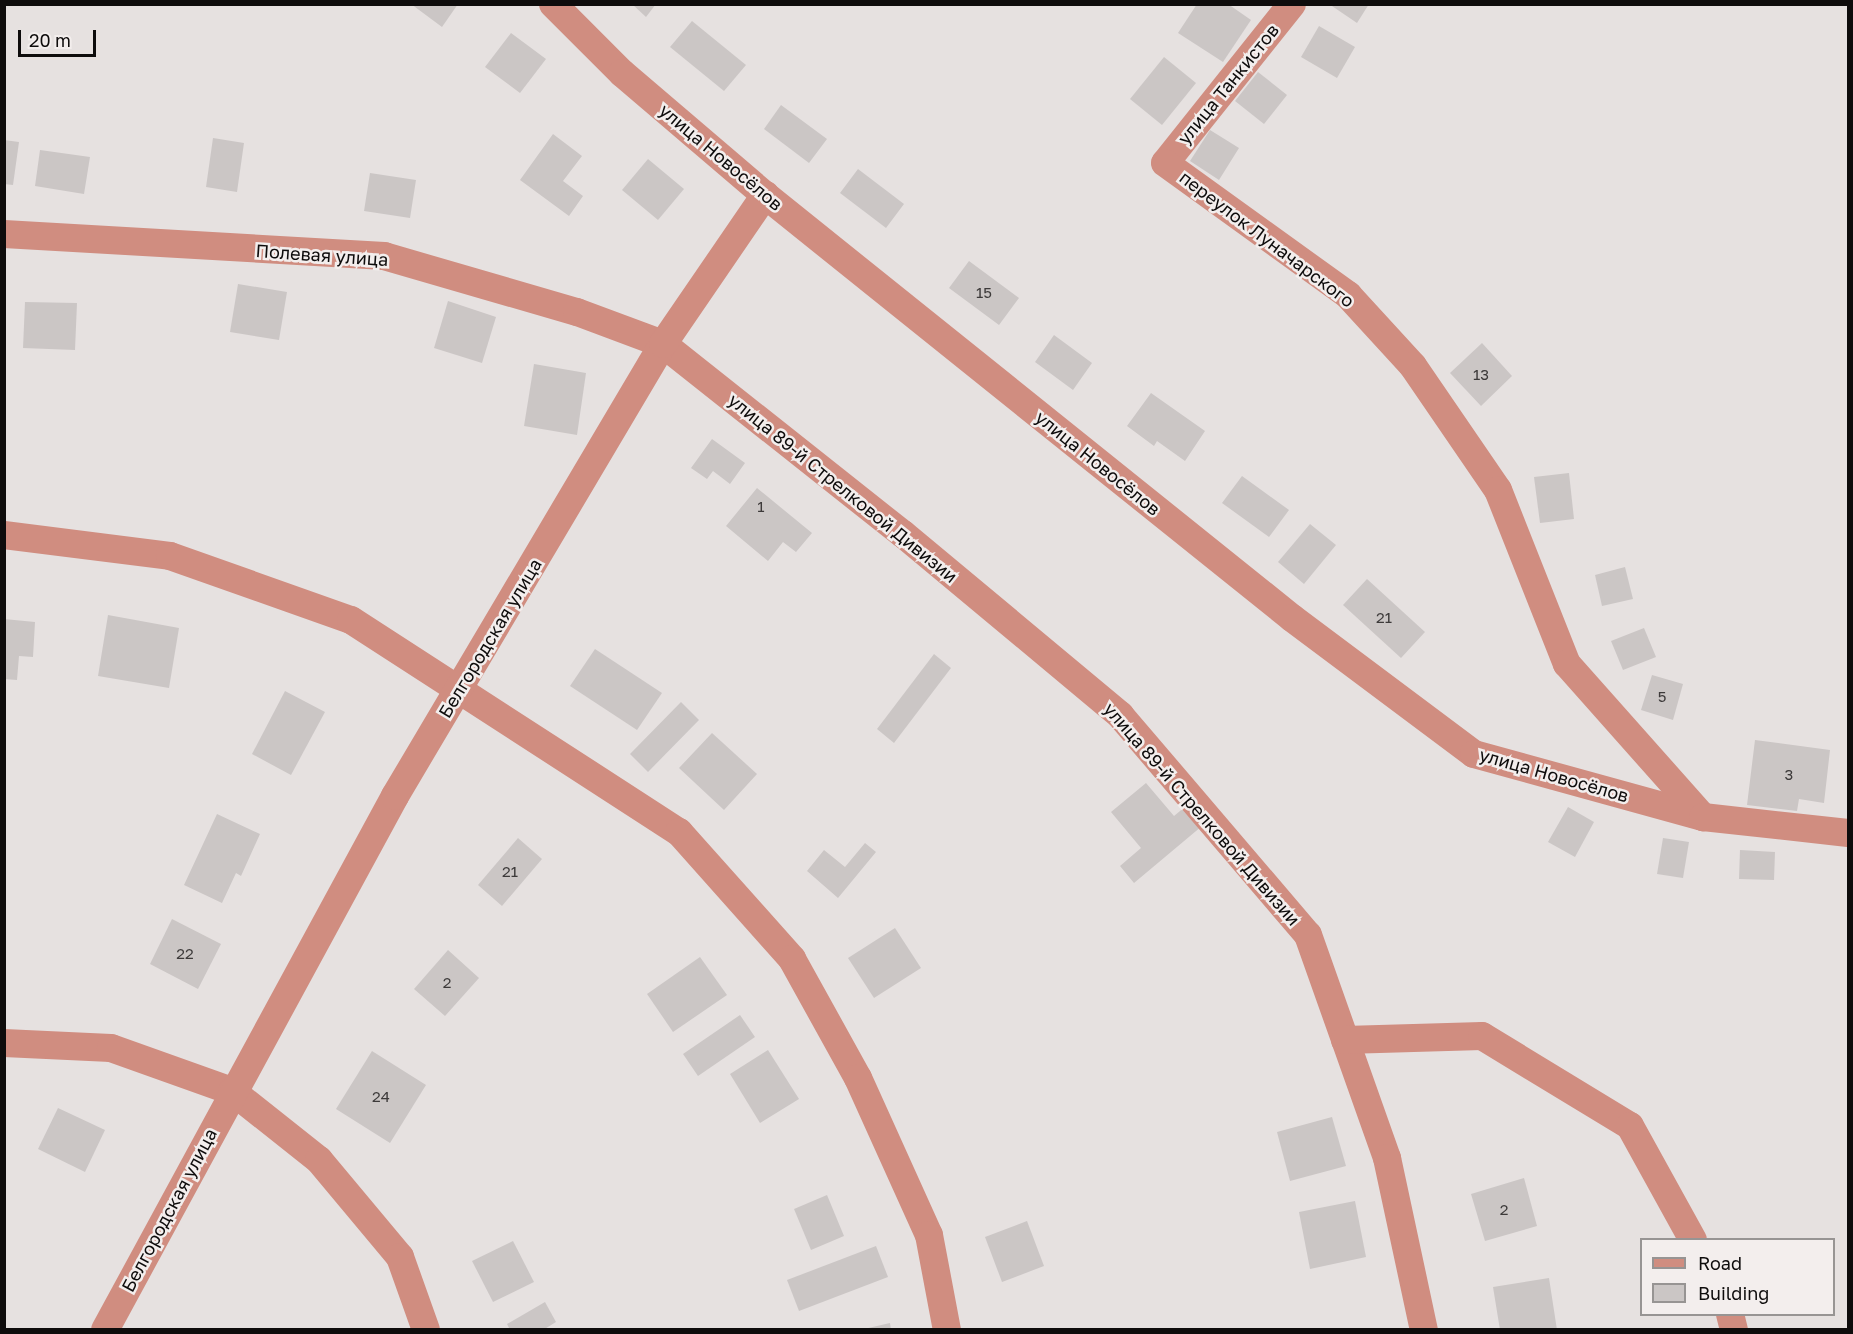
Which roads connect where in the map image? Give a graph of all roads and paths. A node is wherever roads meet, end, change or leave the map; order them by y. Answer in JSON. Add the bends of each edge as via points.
{"nodes":[{"id":1,"x":553,"y":4,"type":"edge"},
{"id":2,"x":1292,"y":4,"type":"edge"},
{"id":3,"x":1165,"y":163,"type":"joint"},
{"id":4,"x":765,"y":195,"type":"junction"},
{"id":5,"x":4,"y":234,"type":"edge"},
{"id":6,"x":663,"y":344,"type":"junction"},
{"id":7,"x":4,"y":535,"type":"edge"},
{"id":8,"x":460,"y":688,"type":"junction"},
{"id":9,"x":1703,"y":817,"type":"junction"},
{"id":10,"x":1848,"y":833,"type":"edge"},
{"id":11,"x":1345,"y":1040,"type":"junction"},
{"id":12,"x":4,"y":1043,"type":"edge"},
{"id":13,"x":232,"y":1091,"type":"junction"},
{"id":14,"x":1692,"y":1238,"type":"edge"},
{"id":15,"x":105,"y":1329,"type":"edge"},
{"id":16,"x":426,"y":1329,"type":"edge"},
{"id":17,"x":947,"y":1329,"type":"edge"},
{"id":18,"x":1424,"y":1329,"type":"edge"}],
"edges":[{"from":1,"to":4,"type":"street","name":"улица Новосёлов","via":[[622,73]]},
{"from":2,"to":3,"type":"street","name":"улица Танкистов"},
{"from":3,"to":9,"type":"street","name":"переулок Луначарского","via":[[1348,295],[1413,366],[1498,490],[1567,664]]},
{"from":4,"to":6,"type":"street","name":"Белгородская улица"},
{"from":4,"to":9,"type":"street","name":"улица Новосёлов","via":[[1292,618],[1474,754]]},
{"from":5,"to":6,"type":"street","name":"Полевая улица","via":[[384,256],[577,312]]},
{"from":6,"to":8,"type":"street","name":"Белгородская улица"},
{"from":6,"to":11,"type":"street","name":"улица 89-й Стрелковой Дивизии","via":[[903,534],[1120,715],[1308,935]]},
{"from":7,"to":8,"type":"street","via":[[170,556],[351,620]]},
{"from":8,"to":13,"type":"street","name":"Белгородская улица","via":[[395,796]]},
{"from":8,"to":17,"type":"street","via":[[537,743],[679,832],[792,959],[858,1078],[929,1235]]},
{"from":9,"to":10,"type":"street"},
{"from":11,"to":14,"type":"street","via":[[1482,1036],[1630,1126]]},
{"from":11,"to":18,"type":"street","name":"улица 89-й Стрелковой Дивизии","via":[[1387,1158]]},
{"from":12,"to":13,"type":"street","via":[[111,1048]]},
{"from":13,"to":15,"type":"street","name":"Белгородская улица"},
{"from":13,"to":16,"type":"street","via":[[319,1160],[400,1257]]}]}
